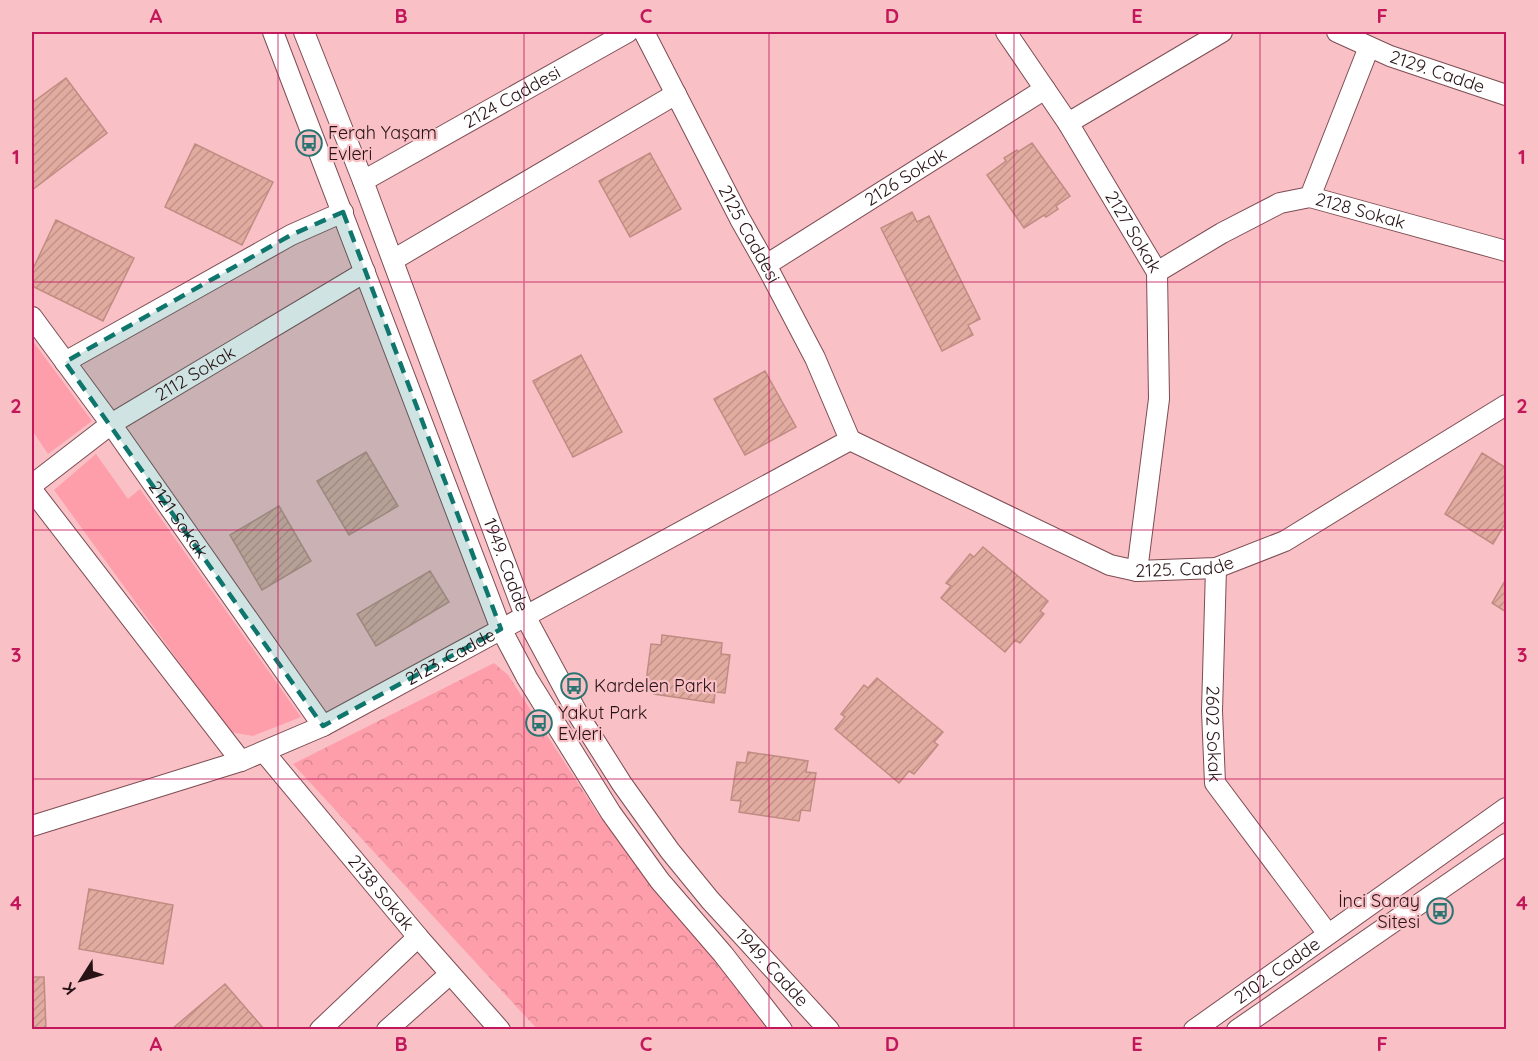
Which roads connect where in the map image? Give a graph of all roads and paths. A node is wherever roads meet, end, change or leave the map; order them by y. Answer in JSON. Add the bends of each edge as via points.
{"nodes":[{"id":1,"x":273,"y":32,"type":"edge"},
{"id":2,"x":304,"y":32,"type":"edge"},
{"id":3,"x":628,"y":32,"type":"edge"},
{"id":4,"x":644,"y":32,"type":"edge"},
{"id":5,"x":1006,"y":32,"type":"edge"},
{"id":6,"x":1222,"y":32,"type":"edge"},
{"id":7,"x":1338,"y":32,"type":"edge"},
{"id":8,"x":1369,"y":48,"type":"junction"},
{"id":9,"x":1045,"y":89,"type":"junction"},
{"id":10,"x":676,"y":94,"type":"junction"},
{"id":11,"x":1506,"y":94,"type":"edge"},
{"id":12,"x":1068,"y":123,"type":"junction"},
{"id":13,"x":363,"y":181,"type":"junction"},
{"id":14,"x":1310,"y":197,"type":"junction"},
{"id":15,"x":343,"y":212,"type":"junction"},
{"id":16,"x":1506,"y":251,"type":"edge"},
{"id":17,"x":393,"y":260,"type":"junction"},
{"id":18,"x":766,"y":265,"type":"junction"},
{"id":19,"x":365,"y":272,"type":"junction"},
{"id":20,"x":1157,"y":272,"type":"junction"},
{"id":21,"x":32,"y":317,"type":"edge"},
{"id":22,"x":65,"y":362,"type":"junction"},
{"id":23,"x":1506,"y":405,"type":"edge"},
{"id":24,"x":111,"y":424,"type":"junction"},
{"id":25,"x":850,"y":440,"type":"junction"},
{"id":26,"x":32,"y":485,"type":"edge"},
{"id":27,"x":32,"y":490,"type":"edge"},
{"id":28,"x":1216,"y":568,"type":"junction"},
{"id":29,"x":1137,"y":571,"type":"junction"},
{"id":30,"x":525,"y":616,"type":"junction"},
{"id":31,"x":501,"y":629,"type":"junction"},
{"id":32,"x":323,"y":726,"type":"junction"},
{"id":33,"x":264,"y":752,"type":"junction"},
{"id":34,"x":241,"y":761,"type":"junction"},
{"id":35,"x":1506,"y":808,"type":"edge"},
{"id":36,"x":32,"y":826,"type":"edge"},
{"id":37,"x":1505,"y":849,"type":"edge"},
{"id":38,"x":1328,"y":934,"type":"junction"},
{"id":39,"x":418,"y":937,"type":"junction"},
{"id":40,"x":450,"y":974,"type":"junction"},
{"id":41,"x":320,"y":1029,"type":"edge"},
{"id":42,"x":387,"y":1029,"type":"edge"},
{"id":43,"x":500,"y":1029,"type":"edge"},
{"id":44,"x":782,"y":1029,"type":"edge"},
{"id":45,"x":829,"y":1029,"type":"edge"},
{"id":46,"x":1194,"y":1029,"type":"edge"},
{"id":47,"x":1237,"y":1029,"type":"edge"}],
"edges":[{"from":1,"to":15,"type":"street","name":"1949. Cadde"},
{"from":2,"to":13,"type":"street","name":"1949. Cadde"},
{"from":3,"to":13,"type":"street","name":"2124 Caddesi"},
{"from":4,"to":10,"type":"street","name":"2125 Caddesi"},
{"from":5,"to":9,"type":"street","name":"2127 Sokak"},
{"from":6,"to":12,"type":"street"},
{"from":7,"to":8,"type":"street","name":"2129. Cadde"},
{"from":8,"to":11,"type":"street","name":"2129. Cadde"},
{"from":8,"to":14,"type":"street"},
{"from":9,"to":12,"type":"street","name":"2127 Sokak"},
{"from":9,"to":18,"type":"street","name":"2126 Sokak"},
{"from":10,"to":17,"type":"street"},
{"from":10,"to":18,"type":"street","name":"2125 Caddesi"},
{"from":12,"to":20,"type":"street","name":"2127 Sokak"},
{"from":13,"to":17,"type":"street","name":"1949. Cadde"},
{"from":14,"to":16,"type":"street","name":"2128 Sokak"},
{"from":14,"to":20,"type":"street","name":"2128 Sokak","via":[[1280,203]]},
{"from":15,"to":19,"type":"street","name":"1949. Cadde"},
{"from":15,"to":22,"type":"street","via":[[291,235]]},
{"from":17,"to":30,"type":"street","name":"1949. Cadde"},
{"from":18,"to":25,"type":"street","name":"2125 Caddesi","via":[[815,358]]},
{"from":19,"to":24,"type":"street","name":"2112 Sokak"},
{"from":19,"to":31,"type":"street","name":"1949. Cadde"},
{"from":20,"to":29,"type":"street","name":"2127 Sokak","via":[[1159,399]]},
{"from":21,"to":22,"type":"street","name":"2121 Sokak"},
{"from":22,"to":24,"type":"street","name":"2121 Sokak"},
{"from":23,"to":28,"type":"street","name":"2125. Cadde","via":[[1285,541]]},
{"from":24,"to":26,"type":"street","name":"2112 Sokak"},
{"from":24,"to":32,"type":"street","name":"2121 Sokak"},
{"from":25,"to":29,"type":"street","name":"2125. Cadde","via":[[1090,557]]},
{"from":25,"to":30,"type":"street","name":"2123. Cadde"},
{"from":27,"to":34,"type":"street"},
{"from":28,"to":29,"type":"street","name":"2125. Cadde"},
{"from":28,"to":38,"type":"street","name":"2602 Sokak","via":[[1212,711],[1215,783]]},
{"from":30,"to":31,"type":"street","name":"2123. Cadde"},
{"from":30,"to":45,"type":"street","name":"1949. Cadde","via":[[579,716],[670,851]]},
{"from":31,"to":32,"type":"street","name":"2123. Cadde"},
{"from":31,"to":44,"type":"street","name":"1949. Cadde","via":[[611,813],[660,881]]},
{"from":32,"to":33,"type":"street","name":"2123. Cadde"},
{"from":33,"to":34,"type":"street","name":"2123. Cadde"},
{"from":33,"to":39,"type":"street","name":"2138 Sokak"},
{"from":34,"to":36,"type":"street","name":"2123. Cadde"},
{"from":35,"to":38,"type":"street","name":"2102. Cadde"},
{"from":37,"to":47,"type":"street","name":"2102. Cadde"},
{"from":38,"to":46,"type":"street","name":"2102. Cadde"},
{"from":39,"to":40,"type":"street","name":"2138 Sokak"},
{"from":39,"to":41,"type":"street"},
{"from":40,"to":42,"type":"street"},
{"from":40,"to":43,"type":"street","name":"2138 Sokak"}]}
